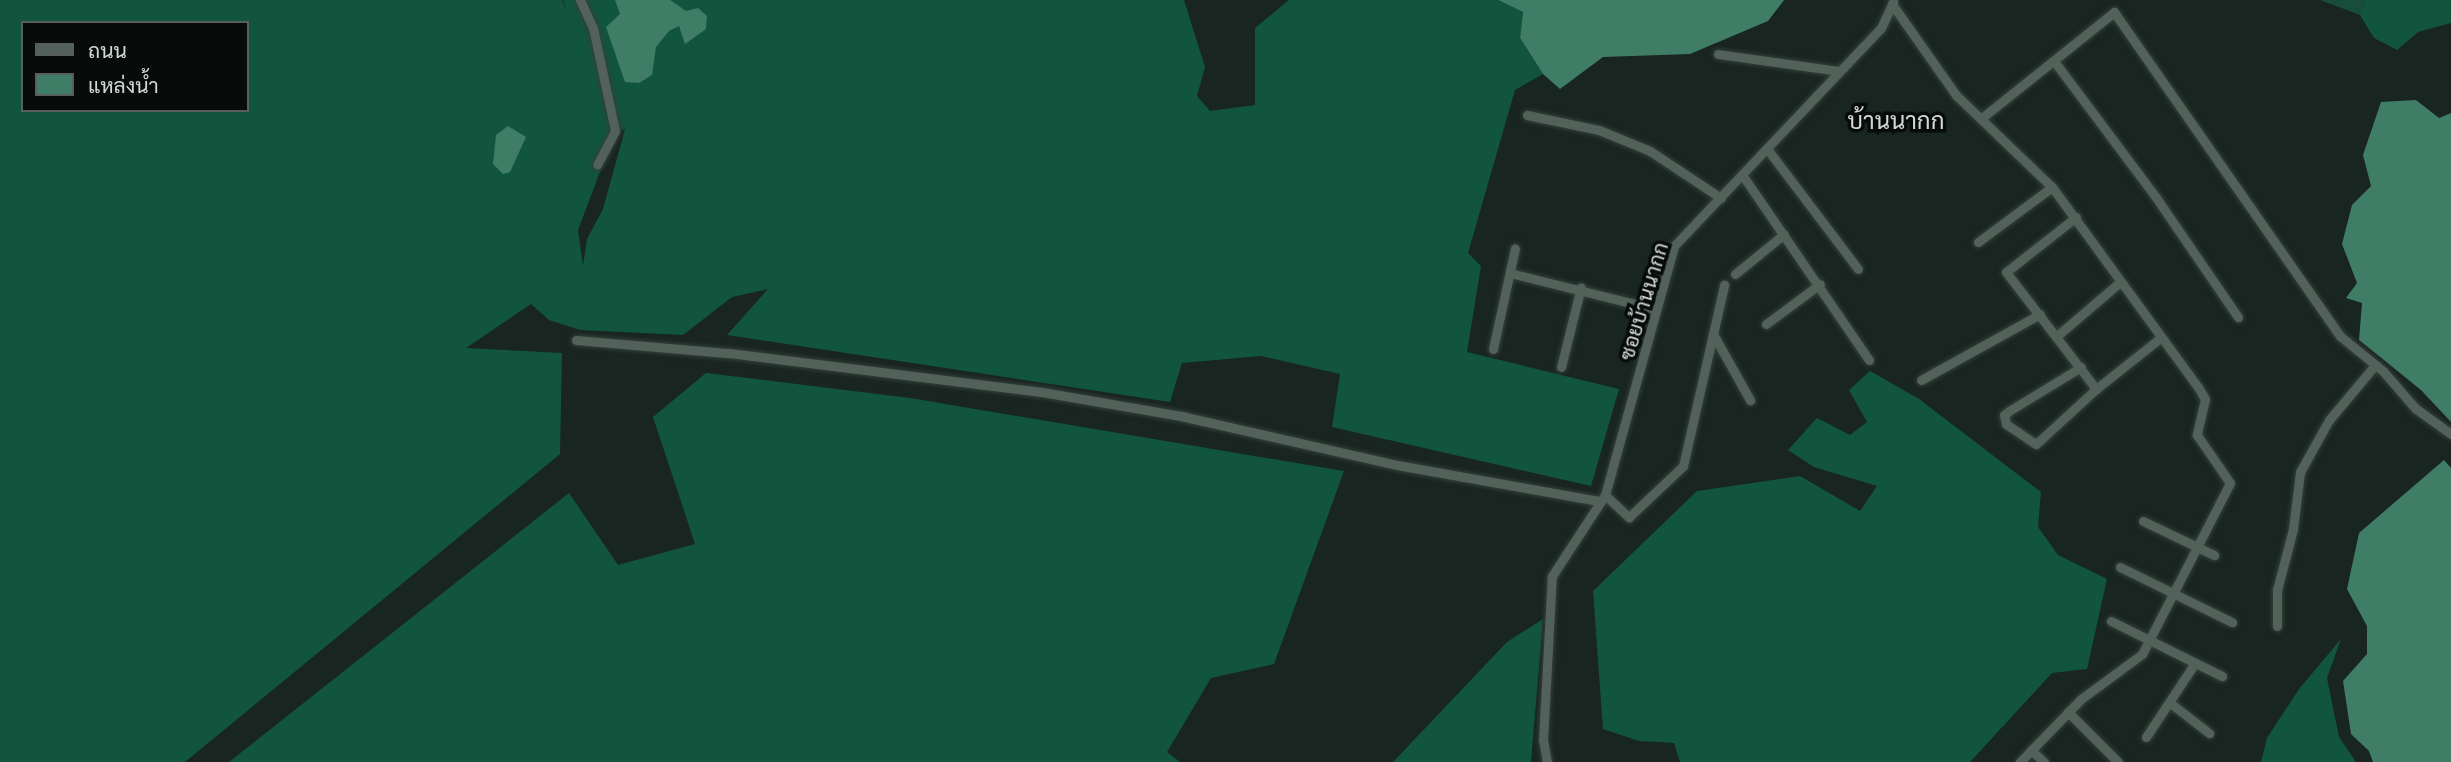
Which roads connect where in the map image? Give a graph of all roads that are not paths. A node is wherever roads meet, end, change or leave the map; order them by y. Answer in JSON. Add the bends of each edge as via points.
{"nodes":[{"id":1,"x":580,"y":0,"type":"edge"},
{"id":2,"x":1893,"y":2,"type":"edge"},
{"id":3,"x":1718,"y":54,"type":"dead end"},
{"id":4,"x":2054,"y":61,"type":"junction"},
{"id":5,"x":1839,"y":71,"type":"junction"},
{"id":6,"x":1527,"y":115,"type":"dead end"},
{"id":7,"x":1983,"y":117,"type":"junction"},
{"id":8,"x":1768,"y":150,"type":"junction"},
{"id":9,"x":597,"y":165,"type":"dead end"},
{"id":10,"x":1742,"y":176,"type":"junction"},
{"id":11,"x":2052,"y":187,"type":"junction"},
{"id":12,"x":1721,"y":198,"type":"junction"},
{"id":13,"x":2076,"y":217,"type":"junction"},
{"id":14,"x":1784,"y":233,"type":"junction"},
{"id":15,"x":1978,"y":242,"type":"dead end"},
{"id":16,"x":1516,"y":248,"type":"dead end"},
{"id":17,"x":1858,"y":269,"type":"dead end"},
{"id":18,"x":1510,"y":273,"type":"junction"},
{"id":19,"x":1734,"y":274,"type":"dead end"},
{"id":20,"x":2120,"y":282,"type":"junction"},
{"id":21,"x":1821,"y":284,"type":"junction"},
{"id":22,"x":1724,"y":285,"type":"dead end"},
{"id":23,"x":1581,"y":287,"type":"junction"},
{"id":24,"x":1656,"y":309,"type":"junction"},
{"id":25,"x":2040,"y":314,"type":"junction"},
{"id":26,"x":2238,"y":317,"type":"dead end"},
{"id":27,"x":1766,"y":324,"type":"dead end"},
{"id":28,"x":1713,"y":334,"type":"junction"},
{"id":29,"x":2058,"y":335,"type":"junction"},
{"id":30,"x":2160,"y":339,"type":"junction"},
{"id":31,"x":576,"y":340,"type":"dead end"},
{"id":32,"x":1493,"y":349,"type":"dead end"},
{"id":33,"x":1869,"y":360,"type":"dead end"},
{"id":34,"x":2375,"y":365,"type":"junction"},
{"id":35,"x":1561,"y":367,"type":"dead end"},
{"id":36,"x":2081,"y":367,"type":"junction"},
{"id":37,"x":1921,"y":380,"type":"dead end"},
{"id":38,"x":2096,"y":389,"type":"junction"},
{"id":39,"x":1750,"y":400,"type":"dead end"},
{"id":40,"x":2451,"y":434,"type":"edge"},
{"id":41,"x":1602,"y":498,"type":"junction"},
{"id":42,"x":2143,"y":521,"type":"dead end"},
{"id":43,"x":2198,"y":548,"type":"junction"},
{"id":44,"x":2214,"y":555,"type":"dead end"},
{"id":45,"x":2120,"y":567,"type":"dead end"},
{"id":46,"x":2174,"y":593,"type":"junction"},
{"id":47,"x":2111,"y":621,"type":"dead end"},
{"id":48,"x":2232,"y":622,"type":"dead end"},
{"id":49,"x":2277,"y":626,"type":"dead end"},
{"id":50,"x":2150,"y":642,"type":"junction"},
{"id":51,"x":2194,"y":663,"type":"junction"},
{"id":52,"x":2222,"y":676,"type":"dead end"},
{"id":53,"x":2169,"y":702,"type":"junction"},
{"id":54,"x":2068,"y":712,"type":"junction"},
{"id":55,"x":2208,"y":733,"type":"dead end"},
{"id":56,"x":2146,"y":737,"type":"dead end"},
{"id":57,"x":2031,"y":750,"type":"junction"},
{"id":58,"x":1546,"y":761,"type":"edge"},
{"id":59,"x":2020,"y":762,"type":"edge"},
{"id":60,"x":2044,"y":762,"type":"edge"},
{"id":61,"x":2118,"y":762,"type":"edge"}],
"edges":[{"from":1,"to":9,"type":"street","via":[[593,28],[615,131]]},
{"from":2,"to":5,"type":"street","name":"ซอยบ้านนากก","via":[[1881,28]]},
{"from":2,"to":7,"type":"street","via":[[1956,95]]},
{"from":3,"to":5,"type":"street"},
{"from":4,"to":7,"type":"street"},
{"from":4,"to":26,"type":"street"},
{"from":4,"to":34,"type":"street","via":[[2114,12],[2340,336]]},
{"from":5,"to":8,"type":"street","name":"ซอยบ้านนากก"},
{"from":6,"to":12,"type":"street","via":[[1599,130],[1650,151]]},
{"from":7,"to":11,"type":"street"},
{"from":8,"to":10,"type":"street","name":"ซอยบ้านนากก"},
{"from":8,"to":17,"type":"street"},
{"from":10,"to":12,"type":"street","name":"ซอยบ้านนากก"},
{"from":10,"to":14,"type":"street"},
{"from":11,"to":13,"type":"street"},
{"from":11,"to":15,"type":"street"},
{"from":12,"to":24,"type":"street","name":"ซอยบ้านนากก","via":[[1674,246]]},
{"from":13,"to":20,"type":"street"},
{"from":13,"to":25,"type":"street","via":[[2006,272]]},
{"from":14,"to":19,"type":"street"},
{"from":14,"to":21,"type":"street"},
{"from":16,"to":18,"type":"street"},
{"from":18,"to":23,"type":"street"},
{"from":18,"to":32,"type":"street"},
{"from":20,"to":29,"type":"street"},
{"from":20,"to":30,"type":"street"},
{"from":21,"to":27,"type":"street"},
{"from":21,"to":33,"type":"street"},
{"from":22,"to":28,"type":"street"},
{"from":23,"to":24,"type":"street"},
{"from":23,"to":35,"type":"street"},
{"from":24,"to":41,"type":"street","name":"ซอยบ้านนากก"},
{"from":25,"to":29,"type":"street"},
{"from":25,"to":37,"type":"street"},
{"from":28,"to":39,"type":"street"},
{"from":28,"to":41,"type":"street","via":[[1683,466],[1629,517]]},
{"from":29,"to":36,"type":"street"},
{"from":30,"to":38,"type":"street"},
{"from":30,"to":43,"type":"street","via":[[2205,399],[2197,435],[2230,483]]},
{"from":31,"to":41,"type":"street","via":[[729,353],[1042,393],[1181,416],[1397,465]]},
{"from":34,"to":40,"type":"street","via":[[2415,408]]},
{"from":34,"to":49,"type":"street","via":[[2329,420],[2300,472],[2293,529],[2277,590]]},
{"from":36,"to":38,"type":"street"},
{"from":36,"to":38,"type":"street","via":[[2009,411],[2004,415],[2006,424],[2036,444]]},
{"from":41,"to":58,"type":"street","name":"ซอยบ้านนากก","via":[[1552,576]]},
{"from":42,"to":43,"type":"street"},
{"from":43,"to":44,"type":"street"},
{"from":43,"to":46,"type":"street"},
{"from":45,"to":46,"type":"street"},
{"from":46,"to":48,"type":"street"},
{"from":46,"to":50,"type":"street"},
{"from":47,"to":50,"type":"street"},
{"from":50,"to":51,"type":"street"},
{"from":50,"to":54,"type":"street","via":[[2142,654]]},
{"from":51,"to":52,"type":"street"},
{"from":51,"to":53,"type":"street"},
{"from":53,"to":55,"type":"street"},
{"from":53,"to":56,"type":"street"},
{"from":54,"to":57,"type":"street"},
{"from":54,"to":61,"type":"street"},
{"from":57,"to":59,"type":"street"},
{"from":57,"to":60,"type":"street"}]}
